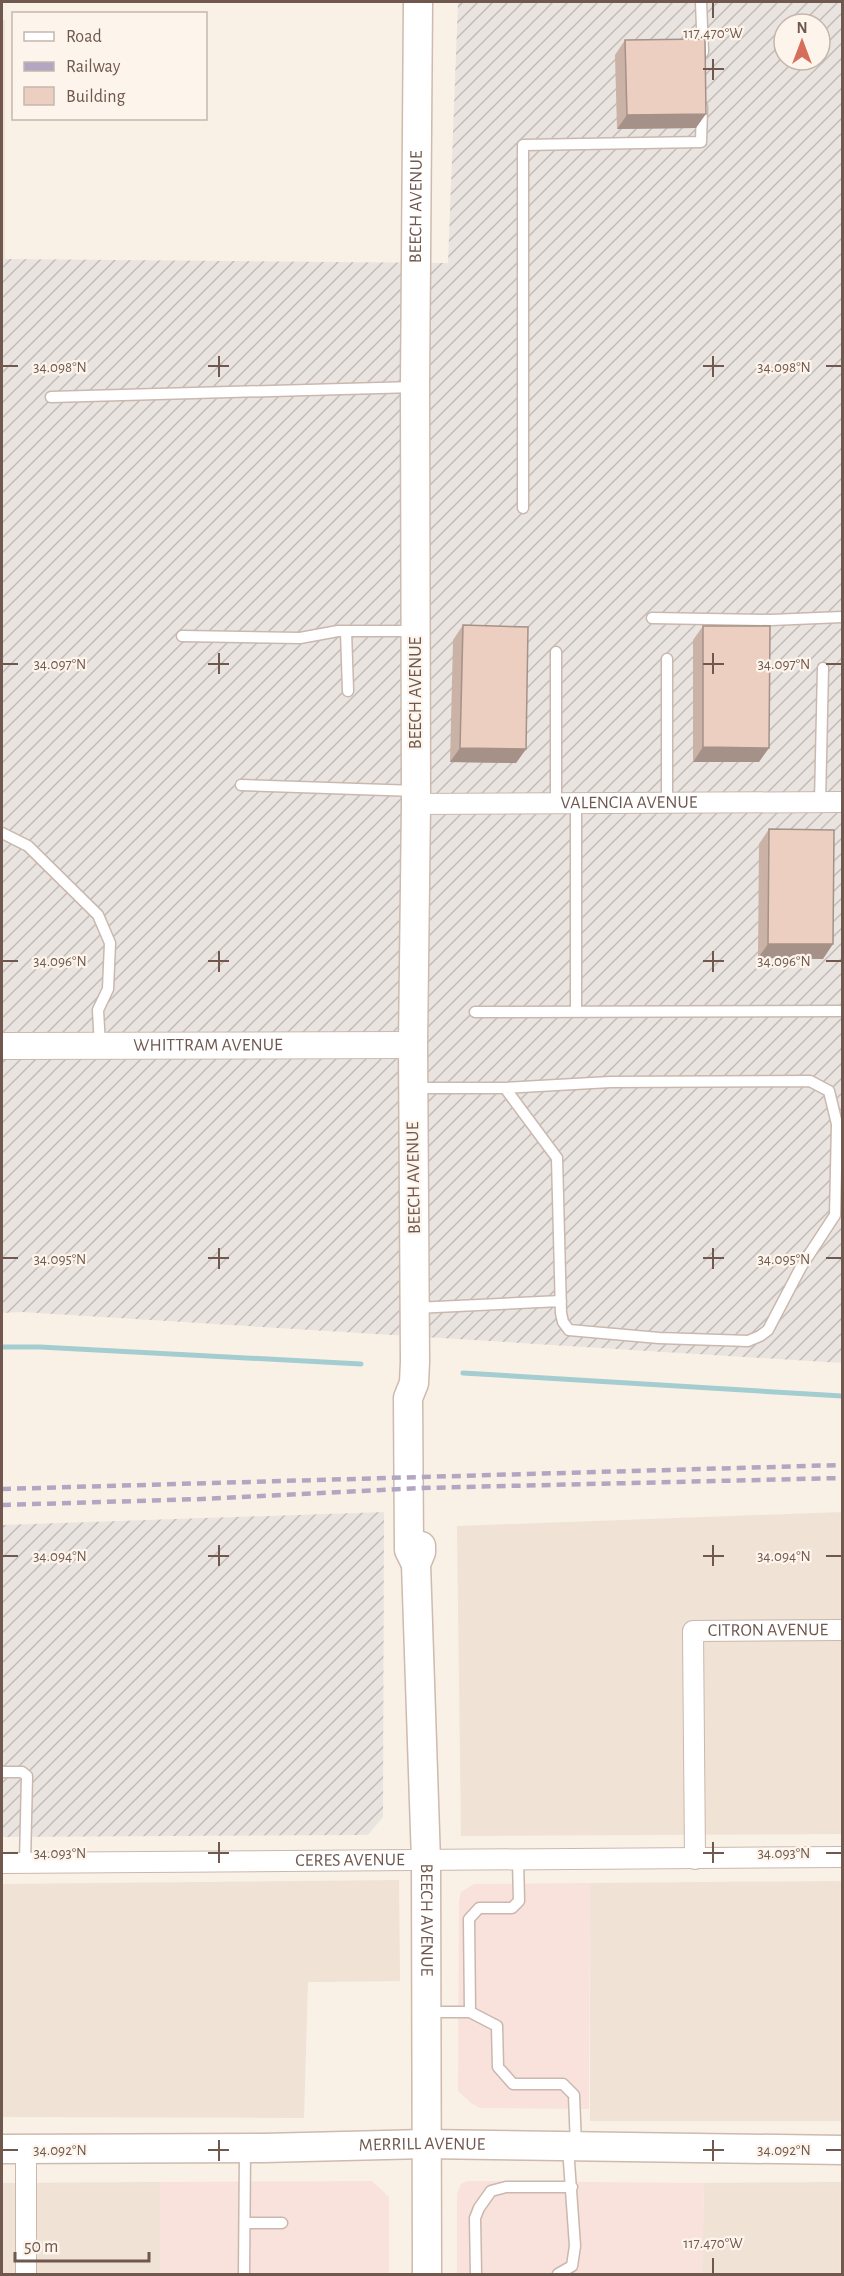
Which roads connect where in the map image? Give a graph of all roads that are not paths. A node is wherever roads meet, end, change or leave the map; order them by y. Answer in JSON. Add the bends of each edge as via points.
{"nodes":[{"id":1,"x":418,"y":2,"type":"edge"},
{"id":2,"x":700,"y":2,"type":"edge"},
{"id":3,"x":703,"y":58,"type":"edge"},
{"id":4,"x":702,"y":94,"type":"edge"},
{"id":5,"x":415,"y":387,"type":"junction"},
{"id":6,"x":51,"y":397,"type":"dead end"},
{"id":7,"x":523,"y":508,"type":"dead end"},
{"id":8,"x":843,"y":617,"type":"edge"},
{"id":9,"x":652,"y":618,"type":"dead end"},
{"id":10,"x":346,"y":631,"type":"junction"},
{"id":11,"x":416,"y":631,"type":"junction"},
{"id":12,"x":183,"y":636,"type":"dead end"},
{"id":13,"x":556,"y":652,"type":"dead end"},
{"id":14,"x":667,"y":659,"type":"dead end"},
{"id":15,"x":823,"y":668,"type":"dead end"},
{"id":16,"x":348,"y":691,"type":"dead end"},
{"id":17,"x":241,"y":785,"type":"dead end"},
{"id":18,"x":416,"y":797,"type":"junction"},
{"id":19,"x":820,"y":802,"type":"junction"},
{"id":20,"x":843,"y":802,"type":"edge"},
{"id":21,"x":556,"y":803,"type":"junction"},
{"id":22,"x":576,"y":803,"type":"junction"},
{"id":23,"x":667,"y":803,"type":"junction"},
{"id":24,"x":2,"y":833,"type":"edge"},
{"id":25,"x":843,"y":1011,"type":"edge"},
{"id":26,"x":475,"y":1012,"type":"dead end"},
{"id":27,"x":576,"y":1012,"type":"junction"},
{"id":28,"x":412,"y":1045,"type":"junction"},
{"id":29,"x":2,"y":1046,"type":"edge"},
{"id":30,"x":100,"y":1046,"type":"junction"},
{"id":31,"x":413,"y":1088,"type":"junction"},
{"id":32,"x":505,"y":1088,"type":"junction"},
{"id":33,"x":561,"y":1301,"type":"junction"},
{"id":34,"x":415,"y":1308,"type":"junction"},
{"id":35,"x":843,"y":1630,"type":"edge"},
{"id":36,"x":2,"y":1772,"type":"edge"},
{"id":37,"x":843,"y":1857,"type":"edge"},
{"id":38,"x":695,"y":1859,"type":"junction"},
{"id":39,"x":518,"y":1860,"type":"junction"},
{"id":40,"x":426,"y":1861,"type":"junction"},
{"id":41,"x":2,"y":1863,"type":"edge"},
{"id":42,"x":26,"y":1863,"type":"junction"},
{"id":43,"x":425,"y":2012,"type":"junction"},
{"id":44,"x":470,"y":2012,"type":"junction"},
{"id":45,"x":425,"y":2144,"type":"junction"},
{"id":46,"x":572,"y":2146,"type":"junction"},
{"id":47,"x":245,"y":2148,"type":"junction"},
{"id":48,"x":14,"y":2149,"type":"edge"},
{"id":49,"x":843,"y":2150,"type":"edge"},
{"id":50,"x":572,"y":2187,"type":"junction"},
{"id":51,"x":244,"y":2223,"type":"junction"},
{"id":52,"x":282,"y":2223,"type":"dead end"},
{"id":53,"x":26,"y":2274,"type":"edge"},
{"id":54,"x":244,"y":2274,"type":"edge"},
{"id":55,"x":427,"y":2274,"type":"edge"},
{"id":56,"x":476,"y":2274,"type":"edge"},
{"id":57,"x":558,"y":2274,"type":"edge"}],
"edges":[{"from":1,"to":5,"type":"main road","name":"BEECH AVENUE"},
{"from":2,"to":3,"type":"lane"},
{"from":4,"to":7,"type":"lane","via":[[701,142],[523,145]]},
{"from":5,"to":6,"type":"lane"},
{"from":5,"to":11,"type":"main road","name":"BEECH AVENUE"},
{"from":8,"to":9,"type":"lane"},
{"from":10,"to":11,"type":"lane"},
{"from":10,"to":12,"type":"lane","via":[[300,638]]},
{"from":10,"to":16,"type":"lane"},
{"from":11,"to":18,"type":"main road","name":"BEECH AVENUE"},
{"from":13,"to":21,"type":"lane"},
{"from":14,"to":23,"type":"lane"},
{"from":15,"to":19,"type":"lane"},
{"from":17,"to":18,"type":"lane"},
{"from":18,"to":21,"type":"street","name":"VALENCIA AVENUE"},
{"from":18,"to":28,"type":"main road","name":"BEECH AVENUE"},
{"from":19,"to":20,"type":"street","name":"VALENCIA AVENUE"},
{"from":19,"to":23,"type":"street","name":"VALENCIA AVENUE"},
{"from":21,"to":22,"type":"street","name":"VALENCIA AVENUE"},
{"from":22,"to":23,"type":"street","name":"VALENCIA AVENUE"},
{"from":22,"to":27,"type":"lane"},
{"from":24,"to":30,"type":"lane","via":[[28,846],[98,915],[110,943],[108,989],[98,1010]]},
{"from":25,"to":27,"type":"lane"},
{"from":26,"to":27,"type":"lane"},
{"from":28,"to":30,"type":"street","name":"WHITTRAM AVENUE"},
{"from":28,"to":31,"type":"main road","name":"BEECH AVENUE"},
{"from":29,"to":30,"type":"street","name":"WHITTRAM AVENUE"},
{"from":31,"to":32,"type":"lane"},
{"from":31,"to":34,"type":"main road","name":"BEECH AVENUE"},
{"from":32,"to":33,"type":"lane","via":[[557,1158]]},
{"from":32,"to":33,"type":"lane","via":[[610,1082],[810,1081],[829,1091],[834,1107],[835,1215],[801,1267],[768,1330],[760,1336],[748,1341],[568,1330]]},
{"from":33,"to":34,"type":"lane"},
{"from":34,"to":40,"type":"main road","name":"BEECH AVENUE","via":[[421,1476],[421,1552],[416,1564]]},
{"from":35,"to":38,"type":"street","name":"CITRON AVENUE","via":[[693,1631]]},
{"from":36,"to":42,"type":"lane","via":[[22,1772],[27,1776]]},
{"from":37,"to":38,"type":"street","name":"CERES AVENUE"},
{"from":38,"to":39,"type":"street","name":"CERES AVENUE"},
{"from":39,"to":40,"type":"street","name":"CERES AVENUE"},
{"from":39,"to":44,"type":"lane","via":[[519,1901],[512,1908],[478,1908],[469,1920]]},
{"from":40,"to":42,"type":"street","name":"CERES AVENUE"},
{"from":40,"to":43,"type":"main road","name":"BEECH AVENUE"},
{"from":41,"to":42,"type":"street","name":"CERES AVENUE"},
{"from":43,"to":44,"type":"lane"},
{"from":43,"to":45,"type":"main road","name":"BEECH AVENUE"},
{"from":44,"to":46,"type":"lane","via":[[497,2026],[498,2067],[513,2084],[563,2084],[574,2095]]},
{"from":45,"to":46,"type":"main road","name":"MERRILL AVENUE"},
{"from":45,"to":47,"type":"main road","name":"MERRILL AVENUE"},
{"from":45,"to":55,"type":"main road","name":"BEECH AVENUE"},
{"from":46,"to":49,"type":"main road","name":"MERRILL AVENUE"},
{"from":46,"to":50,"type":"lane"},
{"from":47,"to":48,"type":"main road","name":"MERRILL AVENUE"},
{"from":47,"to":51,"type":"lane"},
{"from":48,"to":53,"type":"street"},
{"from":50,"to":56,"type":"lane","via":[[506,2187],[491,2191],[475,2218]]},
{"from":50,"to":57,"type":"lane","via":[[576,2246],[572,2266]]},
{"from":51,"to":52,"type":"lane"},
{"from":51,"to":54,"type":"lane"}]}
